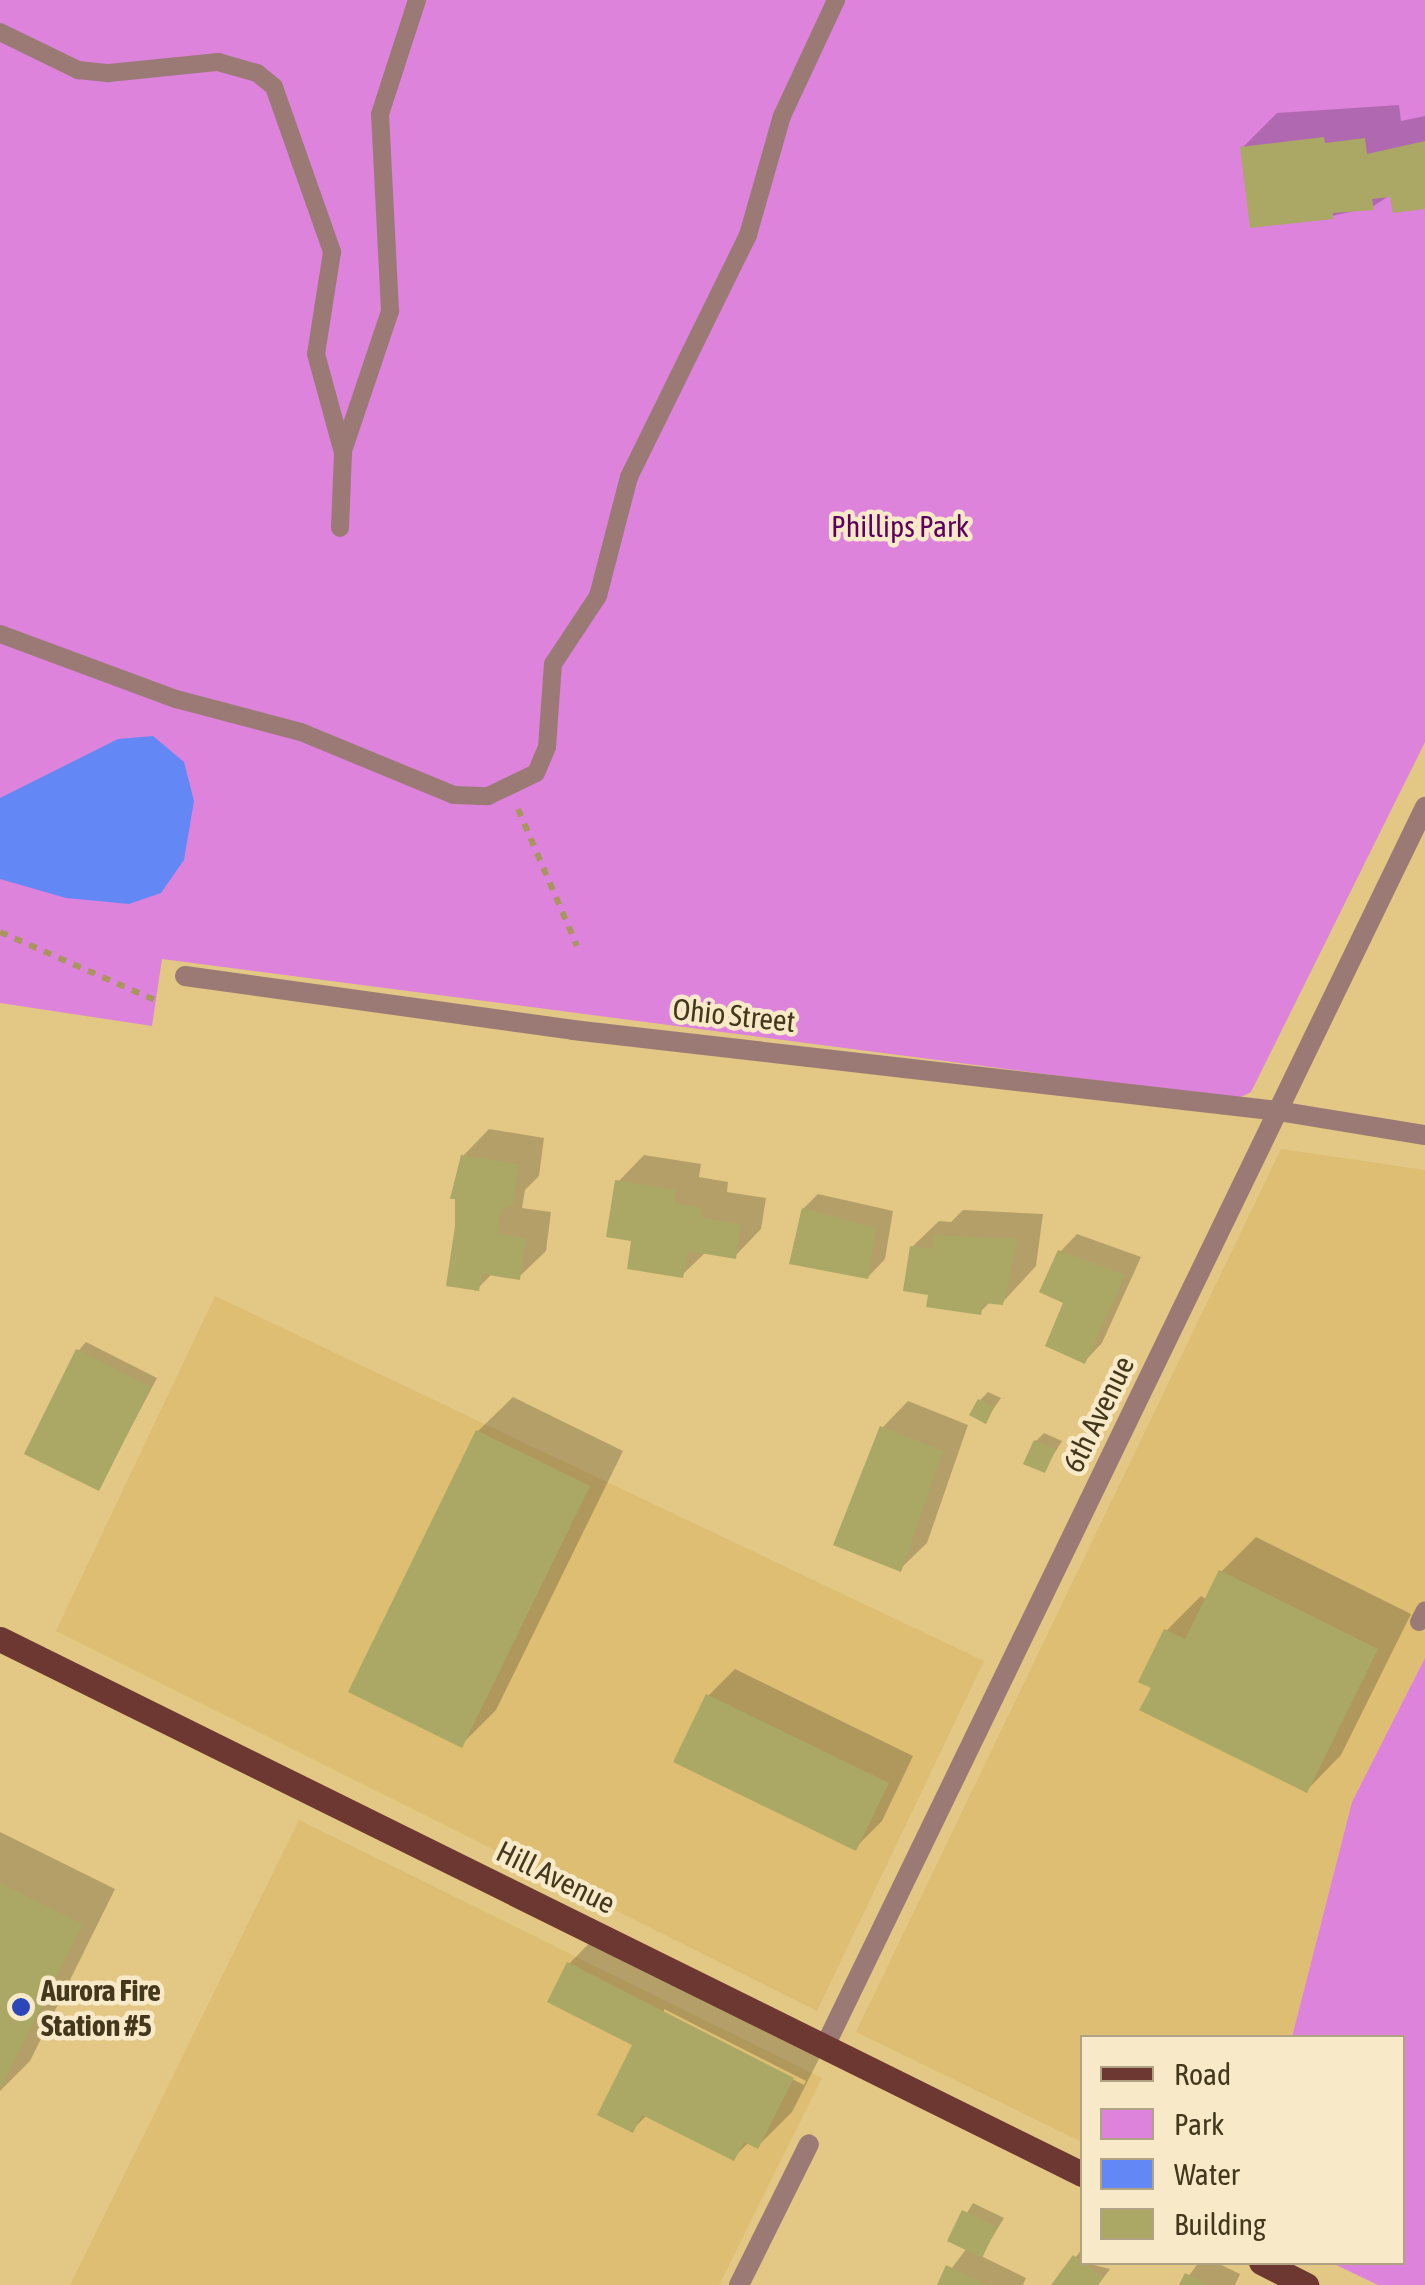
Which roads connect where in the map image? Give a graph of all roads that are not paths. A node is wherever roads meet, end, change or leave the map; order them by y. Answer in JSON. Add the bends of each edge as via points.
{"nodes":[{"id":1,"x":417,"y":0,"type":"edge"},
{"id":2,"x":836,"y":0,"type":"edge"},
{"id":3,"x":0,"y":32,"type":"edge"},
{"id":4,"x":343,"y":453,"type":"junction"},
{"id":5,"x":340,"y":528,"type":"dead end"},
{"id":6,"x":0,"y":634,"type":"edge"},
{"id":7,"x":1425,"y":807,"type":"edge"},
{"id":8,"x":185,"y":976,"type":"dead end"},
{"id":9,"x":1278,"y":1111,"type":"junction"},
{"id":10,"x":1425,"y":1135,"type":"edge"},
{"id":11,"x":0,"y":1638,"type":"edge"},
{"id":12,"x":825,"y":2046,"type":"junction"},
{"id":13,"x":810,"y":2144,"type":"dead end"},
{"id":14,"x":1080,"y":2173,"type":"edge"},
{"id":15,"x":1267,"y":2265,"type":"edge"},
{"id":16,"x":739,"y":2285,"type":"edge"},
{"id":17,"x":1306,"y":2285,"type":"edge"}],
"edges":[{"from":1,"to":4,"type":"lane","via":[[380,114],[390,311]]},
{"from":2,"to":6,"type":"lane","via":[[782,116],[748,235],[629,478],[598,596],[553,664],[544,762],[510,789],[454,795],[302,732],[176,699]]},
{"from":3,"to":4,"type":"lane","via":[[78,70],[218,62],[257,73],[274,88],[332,252],[316,354]]},
{"from":4,"to":5,"type":"lane"},
{"from":7,"to":9,"type":"street","name":"6th Avenue"},
{"from":8,"to":9,"type":"street","name":"Ohio Street","via":[[573,1030]]},
{"from":9,"to":10,"type":"street","name":"Ohio Street"},
{"from":9,"to":12,"type":"street","name":"6th Avenue"},
{"from":11,"to":12,"type":"main road","name":"Hill Avenue"},
{"from":12,"to":14,"type":"main road","name":"Hill Avenue"},
{"from":13,"to":16,"type":"street"},
{"from":15,"to":17,"type":"main road"}]}
